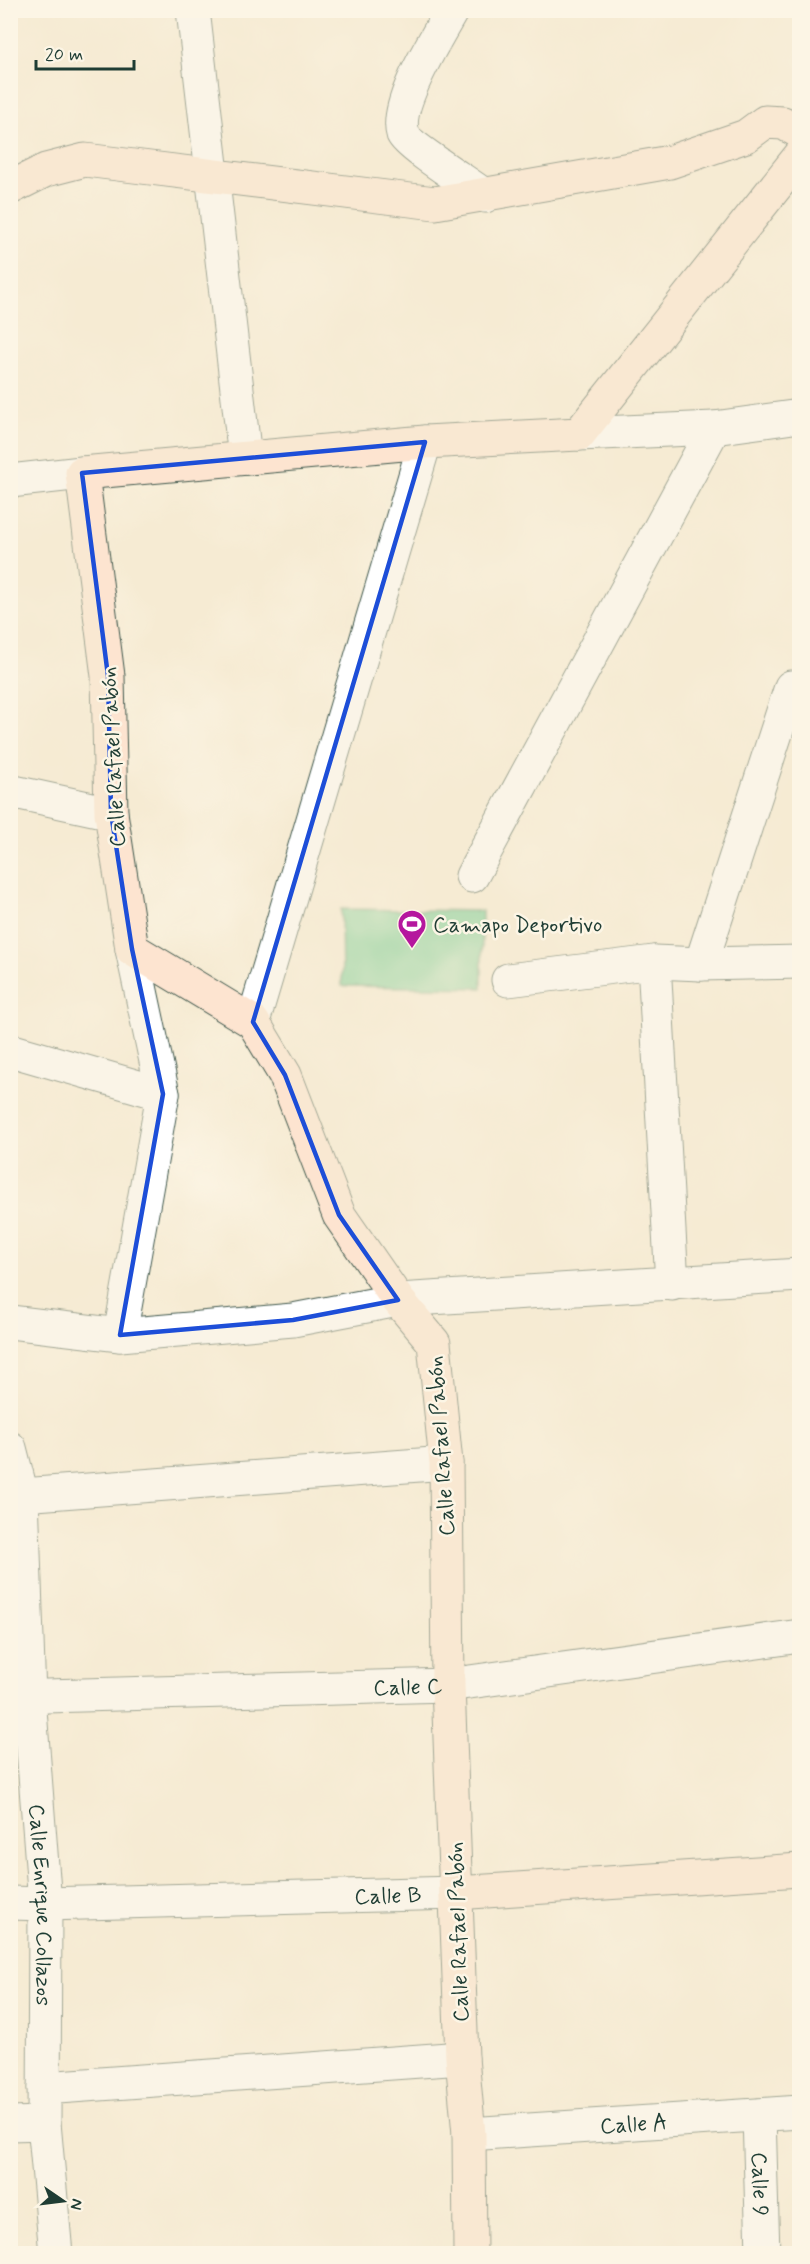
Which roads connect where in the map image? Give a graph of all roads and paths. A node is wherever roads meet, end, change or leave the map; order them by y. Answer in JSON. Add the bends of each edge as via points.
{"nodes":[{"id":1,"x":194,"y":10,"type":"edge"},
{"id":2,"x":452,"y":10,"type":"edge"},
{"id":3,"x":800,"y":132,"type":"edge"},
{"id":4,"x":800,"y":156,"type":"edge"},
{"id":5,"x":214,"y":176,"type":"junction"},
{"id":6,"x":10,"y":188,"type":"edge"},
{"id":7,"x":485,"y":196,"type":"junction"},
{"id":8,"x":800,"y":416,"type":"edge"},
{"id":9,"x":714,"y":428,"type":"junction"},
{"id":10,"x":579,"y":435,"type":"junction"},
{"id":11,"x":425,"y":442,"type":"junction"},
{"id":12,"x":245,"y":458,"type":"junction"},
{"id":13,"x":82,"y":473,"type":"junction"},
{"id":14,"x":10,"y":481,"type":"edge"},
{"id":15,"x":791,"y":687,"type":"dead end"},
{"id":16,"x":10,"y":790,"type":"edge"},
{"id":17,"x":111,"y":813,"type":"junction"},
{"id":18,"x":472,"y":876,"type":"dead end"},
{"id":19,"x":132,"y":949,"type":"junction"},
{"id":20,"x":654,"y":962,"type":"junction"},
{"id":21,"x":800,"y":962,"type":"edge"},
{"id":22,"x":701,"y":964,"type":"junction"},
{"id":23,"x":508,"y":980,"type":"dead end"},
{"id":24,"x":253,"y":1022,"type":"junction"},
{"id":25,"x":10,"y":1050,"type":"edge"},
{"id":26,"x":163,"y":1094,"type":"junction"},
{"id":27,"x":800,"y":1275,"type":"edge"},
{"id":28,"x":672,"y":1284,"type":"junction"},
{"id":29,"x":398,"y":1299,"type":"junction"},
{"id":30,"x":10,"y":1322,"type":"edge"},
{"id":31,"x":120,"y":1335,"type":"junction"},
{"id":32,"x":10,"y":1448,"type":"edge"},
{"id":33,"x":446,"y":1463,"type":"junction"},
{"id":34,"x":16,"y":1495,"type":"edge"},
{"id":35,"x":800,"y":1636,"type":"edge"},
{"id":36,"x":448,"y":1685,"type":"junction"},
{"id":37,"x":20,"y":1697,"type":"edge"},
{"id":38,"x":800,"y":1870,"type":"edge"},
{"id":39,"x":456,"y":1893,"type":"junction"},
{"id":40,"x":10,"y":1903,"type":"edge"},
{"id":41,"x":45,"y":1904,"type":"junction"},
{"id":42,"x":462,"y":2058,"type":"junction"},
{"id":43,"x":44,"y":2088,"type":"junction"},
{"id":44,"x":800,"y":2112,"type":"edge"},
{"id":45,"x":759,"y":2115,"type":"junction"},
{"id":46,"x":44,"y":2123,"type":"junction"},
{"id":47,"x":10,"y":2124,"type":"edge"},
{"id":48,"x":469,"y":2134,"type":"junction"},
{"id":49,"x":56,"y":2253,"type":"edge"},
{"id":50,"x":470,"y":2253,"type":"edge"},
{"id":51,"x":763,"y":2253,"type":"edge"}],
"edges":[{"from":1,"to":5,"type":"street"},
{"from":2,"to":7,"type":"street","via":[[411,86],[403,115],[404,135],[414,148]]},
{"from":3,"to":7,"type":"street","via":[[783,123],[765,122],[746,136],[670,162]]},
{"from":4,"to":10,"type":"street"},
{"from":5,"to":6,"type":"street","via":[[85,160],[46,170]]},
{"from":5,"to":7,"type":"street","via":[[435,203]]},
{"from":5,"to":12,"type":"street"},
{"from":8,"to":9,"type":"street"},
{"from":9,"to":10,"type":"street"},
{"from":9,"to":18,"type":"street"},
{"from":10,"to":11,"type":"street"},
{"from":11,"to":12,"type":"street"},
{"from":11,"to":24,"type":"street"},
{"from":12,"to":13,"type":"street"},
{"from":13,"to":14,"type":"street"},
{"from":13,"to":17,"type":"street","name":"Calle Rafael Pabón","via":[[108,675]]},
{"from":15,"to":22,"type":"street"},
{"from":16,"to":17,"type":"street"},
{"from":17,"to":19,"type":"street","name":"Calle Rafael Pabón"},
{"from":19,"to":24,"type":"street","name":"Calle Rafael Pabón"},
{"from":19,"to":26,"type":"street"},
{"from":20,"to":22,"type":"street"},
{"from":20,"to":23,"type":"street"},
{"from":20,"to":28,"type":"street"},
{"from":21,"to":22,"type":"street"},
{"from":24,"to":29,"type":"street","name":"Calle Rafael Pabón","via":[[285,1075],[339,1215]]},
{"from":25,"to":26,"type":"street"},
{"from":26,"to":31,"type":"street"},
{"from":27,"to":28,"type":"street"},
{"from":28,"to":29,"type":"street"},
{"from":29,"to":31,"type":"street","via":[[293,1320]]},
{"from":29,"to":33,"type":"street","name":"Calle Rafael Pabón","via":[[434,1343]]},
{"from":30,"to":31,"type":"street"},
{"from":32,"to":34,"type":"street","name":"Calle Enrique Collazos"},
{"from":33,"to":34,"type":"street"},
{"from":33,"to":36,"type":"street","name":"Calle Rafael Pabón"},
{"from":34,"to":37,"type":"street","name":"Calle Enrique Collazos"},
{"from":35,"to":36,"type":"street","name":"Calle C"},
{"from":36,"to":37,"type":"street","name":"Calle C"},
{"from":36,"to":39,"type":"street","name":"Calle Rafael Pabón"},
{"from":37,"to":41,"type":"street","name":"Calle Enrique Collazos"},
{"from":38,"to":39,"type":"street","name":"Calle B"},
{"from":39,"to":41,"type":"street","name":"Calle B"},
{"from":39,"to":42,"type":"street","name":"Calle Rafael Pabón"},
{"from":40,"to":41,"type":"street","name":"Calle B"},
{"from":41,"to":43,"type":"street","name":"Calle Enrique Collazos"},
{"from":42,"to":43,"type":"street"},
{"from":42,"to":48,"type":"street","name":"Calle Rafael Pabón"},
{"from":43,"to":46,"type":"street","name":"Calle Enrique Collazos"},
{"from":44,"to":45,"type":"street","name":"Calle A"},
{"from":45,"to":48,"type":"street","name":"Calle A"},
{"from":45,"to":51,"type":"street","name":"Calle 9"},
{"from":46,"to":47,"type":"street"},
{"from":46,"to":49,"type":"street","name":"Calle Enrique Collazos"},
{"from":48,"to":50,"type":"street","name":"Calle Rafael Pabón"}]}
